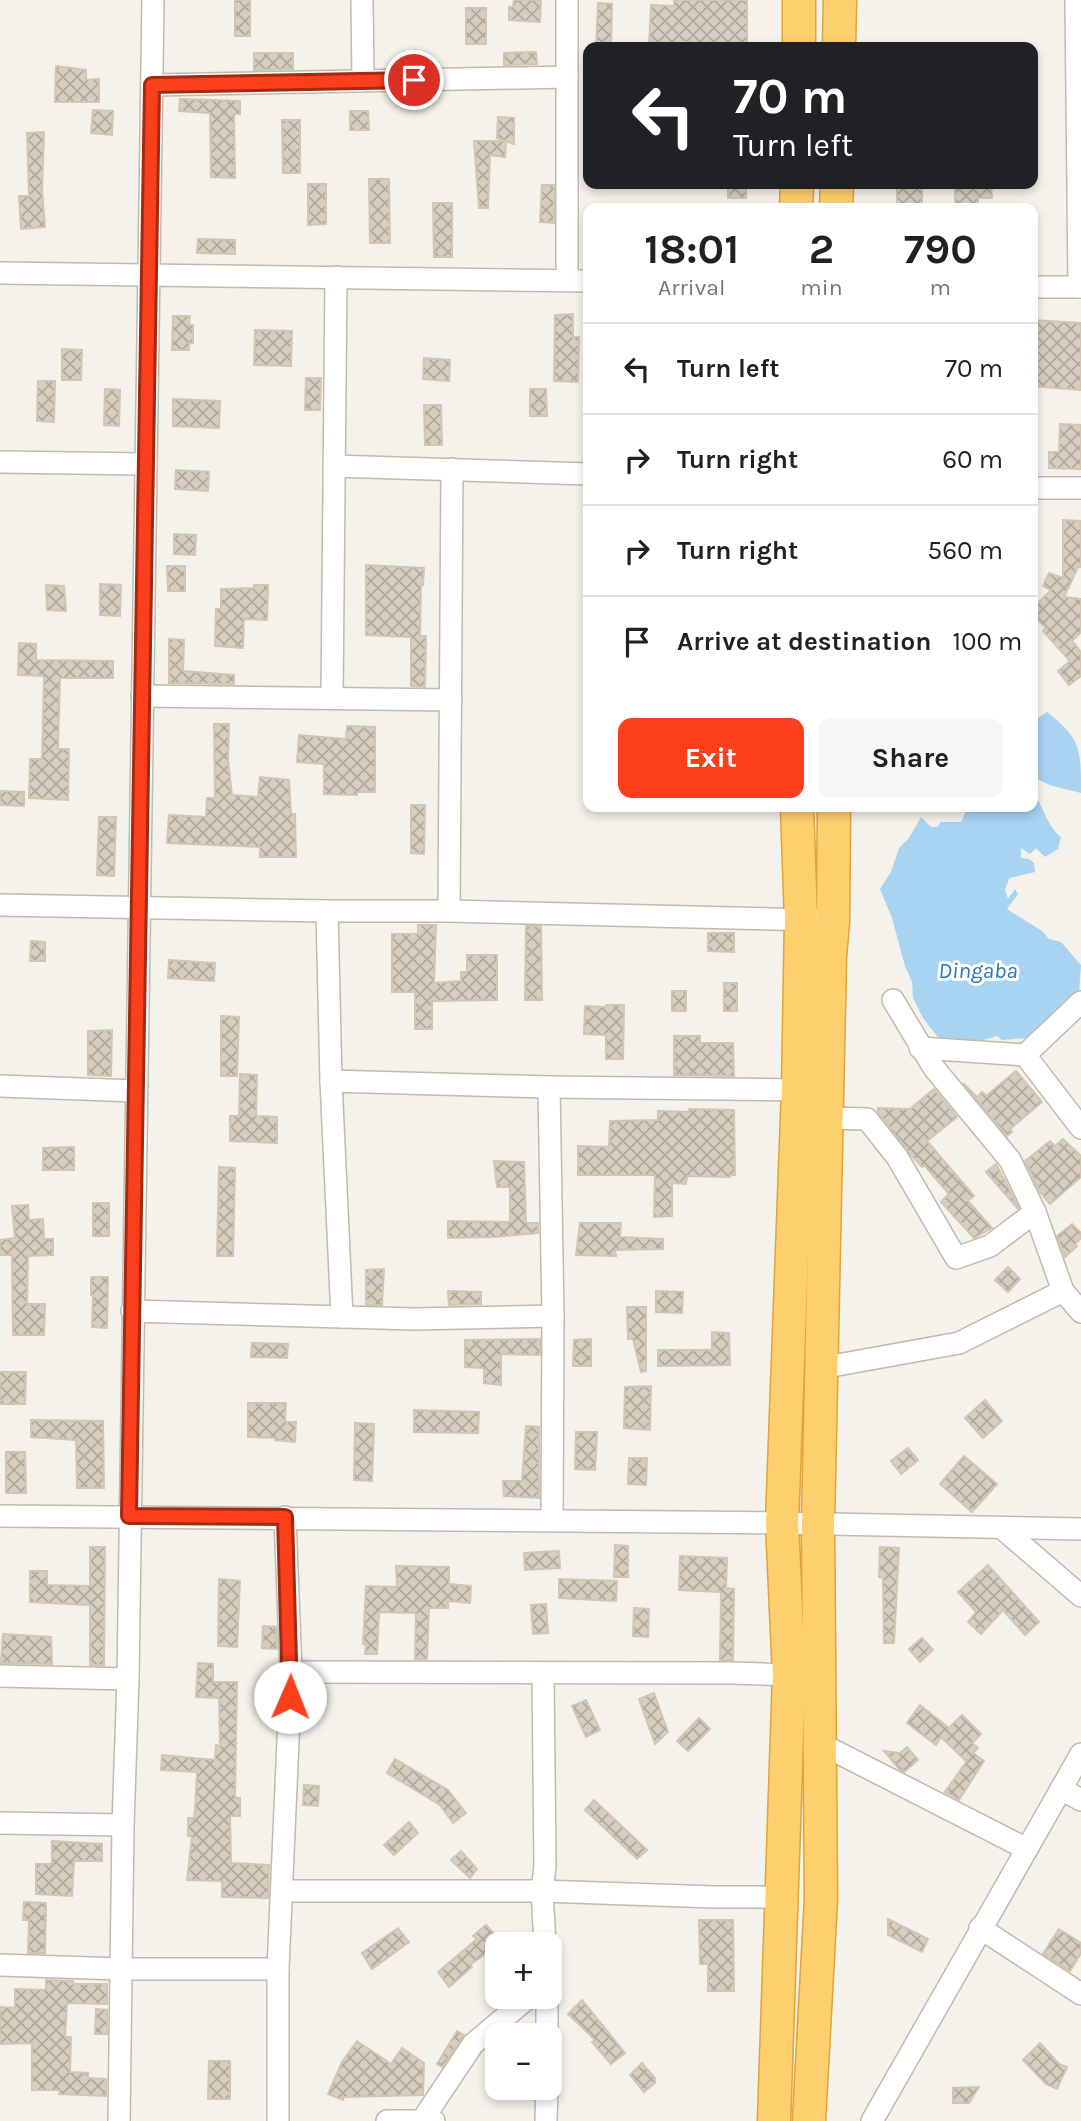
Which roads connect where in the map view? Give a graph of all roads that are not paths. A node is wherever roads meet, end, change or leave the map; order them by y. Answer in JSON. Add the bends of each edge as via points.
{"nodes":[{"id":1,"x":153,"y":0,"type":"edge"},
{"id":2,"x":362,"y":0,"type":"edge"},
{"id":3,"x":567,"y":0,"type":"edge"},
{"id":4,"x":799,"y":0,"type":"edge"},
{"id":5,"x":840,"y":0,"type":"edge"},
{"id":6,"x":1076,"y":0,"type":"edge"},
{"id":7,"x":799,"y":42,"type":"edge"},
{"id":8,"x":839,"y":42,"type":"edge"},
{"id":9,"x":566,"y":77,"type":"junction"},
{"id":10,"x":363,"y":81,"type":"junction"},
{"id":11,"x":152,"y":85,"type":"junction"},
{"id":12,"x":0,"y":273,"type":"edge"},
{"id":13,"x":149,"y":275,"type":"junction"},
{"id":14,"x":335,"y":277,"type":"junction"},
{"id":15,"x":578,"y":281,"type":"edge"},
{"id":16,"x":1038,"y":287,"type":"edge"},
{"id":17,"x":1080,"y":287,"type":"edge"},
{"id":18,"x":0,"y":462,"type":"edge"},
{"id":19,"x":146,"y":464,"type":"junction"},
{"id":20,"x":334,"y":466,"type":"junction"},
{"id":21,"x":453,"y":469,"type":"junction"},
{"id":22,"x":583,"y":474,"type":"edge"},
{"id":23,"x":1038,"y":488,"type":"edge"},
{"id":24,"x":1081,"y":488,"type":"edge"},
{"id":25,"x":142,"y":696,"type":"junction"},
{"id":26,"x":332,"y":698,"type":"junction"},
{"id":27,"x":450,"y":700,"type":"junction"},
{"id":28,"x":797,"y":812,"type":"edge"},
{"id":29,"x":834,"y":812,"type":"edge"},
{"id":30,"x":0,"y":905,"type":"edge"},
{"id":31,"x":139,"y":907,"type":"junction"},
{"id":32,"x":327,"y":911,"type":"junction"},
{"id":33,"x":449,"y":911,"type":"junction"},
{"id":34,"x":801,"y":920,"type":"junction"},
{"id":35,"x":834,"y":922,"type":"junction"},
{"id":36,"x":893,"y":999,"type":"dead end"},
{"id":37,"x":1081,"y":1002,"type":"edge"},
{"id":38,"x":920,"y":1048,"type":"junction"},
{"id":39,"x":1025,"y":1055,"type":"junction"},
{"id":40,"x":331,"y":1081,"type":"junction"},
{"id":41,"x":0,"y":1086,"type":"edge"},
{"id":42,"x":549,"y":1087,"type":"junction"},
{"id":43,"x":797,"y":1090,"type":"junction"},
{"id":44,"x":136,"y":1091,"type":"junction"},
{"id":45,"x":828,"y":1118,"type":"junction"},
{"id":46,"x":1081,"y":1128,"type":"edge"},
{"id":47,"x":1035,"y":1212,"type":"junction"},
{"id":48,"x":1063,"y":1291,"type":"junction"},
{"id":49,"x":132,"y":1311,"type":"junction"},
{"id":50,"x":1081,"y":1312,"type":"edge"},
{"id":51,"x":553,"y":1316,"type":"junction"},
{"id":52,"x":342,"y":1317,"type":"junction"},
{"id":53,"x":821,"y":1368,"type":"junction"},
{"id":54,"x":0,"y":1516,"type":"edge"},
{"id":55,"x":129,"y":1516,"type":"junction"},
{"id":56,"x":285,"y":1517,"type":"junction"},
{"id":57,"x":552,"y":1520,"type":"junction"},
{"id":58,"x":782,"y":1522,"type":"junction"},
{"id":59,"x":818,"y":1524,"type":"junction"},
{"id":60,"x":1003,"y":1529,"type":"junction"},
{"id":61,"x":1081,"y":1529,"type":"edge"},
{"id":62,"x":1081,"y":1597,"type":"edge"},
{"id":63,"x":291,"y":1672,"type":"junction"},
{"id":64,"x":543,"y":1673,"type":"junction"},
{"id":65,"x":789,"y":1675,"type":"junction"},
{"id":66,"x":0,"y":1676,"type":"edge"},
{"id":67,"x":128,"y":1679,"type":"junction"},
{"id":68,"x":821,"y":1744,"type":"junction"},
{"id":69,"x":1081,"y":1754,"type":"edge"},
{"id":70,"x":1061,"y":1789,"type":"junction"},
{"id":71,"x":1081,"y":1800,"type":"edge"},
{"id":72,"x":0,"y":1823,"type":"edge"},
{"id":73,"x":123,"y":1825,"type":"junction"},
{"id":74,"x":1027,"y":1849,"type":"junction"},
{"id":75,"x":282,"y":1891,"type":"junction"},
{"id":76,"x":542,"y":1891,"type":"junction"},
{"id":77,"x":783,"y":1897,"type":"junction"},
{"id":78,"x":980,"y":1928,"type":"junction"},
{"id":79,"x":544,"y":1932,"type":"edge"},
{"id":80,"x":0,"y":1965,"type":"edge"},
{"id":81,"x":121,"y":1969,"type":"junction"},
{"id":82,"x":278,"y":1969,"type":"junction"},
{"id":83,"x":1081,"y":1994,"type":"edge"},
{"id":84,"x":515,"y":2009,"type":"edge"},
{"id":85,"x":547,"y":2100,"type":"edge"},
{"id":86,"x":430,"y":2120,"type":"edge"},
{"id":87,"x":119,"y":2121,"type":"edge"},
{"id":88,"x":278,"y":2121,"type":"edge"},
{"id":89,"x":387,"y":2121,"type":"edge"},
{"id":90,"x":547,"y":2121,"type":"edge"},
{"id":91,"x":774,"y":2121,"type":"edge"},
{"id":92,"x":808,"y":2121,"type":"edge"},
{"id":93,"x":872,"y":2121,"type":"edge"}],
"edges":[{"from":1,"to":11,"type":"street"},
{"from":2,"to":10,"type":"street"},
{"from":3,"to":9,"type":"street"},
{"from":4,"to":7,"type":"highway"},
{"from":5,"to":8,"type":"highway"},
{"from":6,"to":17,"type":"street"},
{"from":9,"to":10,"type":"street"},
{"from":9,"to":15,"type":"street"},
{"from":10,"to":11,"type":"street"},
{"from":11,"to":13,"type":"street"},
{"from":12,"to":13,"type":"street"},
{"from":13,"to":14,"type":"street"},
{"from":13,"to":19,"type":"street"},
{"from":14,"to":15,"type":"street"},
{"from":14,"to":20,"type":"street"},
{"from":16,"to":17,"type":"street"},
{"from":18,"to":19,"type":"street"},
{"from":19,"to":25,"type":"street"},
{"from":20,"to":21,"type":"street"},
{"from":20,"to":26,"type":"street"},
{"from":21,"to":22,"type":"street"},
{"from":21,"to":27,"type":"street"},
{"from":23,"to":24,"type":"street"},
{"from":25,"to":26,"type":"street"},
{"from":25,"to":31,"type":"street"},
{"from":26,"to":27,"type":"street"},
{"from":27,"to":33,"type":"street"},
{"from":28,"to":34,"type":"highway"},
{"from":29,"to":35,"type":"highway"},
{"from":30,"to":31,"type":"street"},
{"from":31,"to":32,"type":"street"},
{"from":31,"to":44,"type":"street"},
{"from":32,"to":33,"type":"street"},
{"from":32,"to":40,"type":"street"},
{"from":33,"to":34,"type":"street"},
{"from":34,"to":35,"type":"street"},
{"from":34,"to":43,"type":"highway"},
{"from":35,"to":45,"type":"highway"},
{"from":36,"to":38,"type":"street"},
{"from":37,"to":39,"type":"street"},
{"from":38,"to":39,"type":"street"},
{"from":38,"to":47,"type":"street","via":[[1010,1160]]},
{"from":39,"to":46,"type":"street"},
{"from":40,"to":42,"type":"street"},
{"from":40,"to":52,"type":"street"},
{"from":41,"to":44,"type":"street"},
{"from":42,"to":43,"type":"street"},
{"from":42,"to":51,"type":"street"},
{"from":43,"to":58,"type":"highway"},
{"from":44,"to":49,"type":"street"},
{"from":45,"to":47,"type":"street","via":[[867,1119],[897,1157],[956,1258],[990,1246]]},
{"from":45,"to":53,"type":"highway"},
{"from":47,"to":48,"type":"street"},
{"from":48,"to":50,"type":"street"},
{"from":48,"to":53,"type":"street","via":[[958,1343]]},
{"from":49,"to":52,"type":"street"},
{"from":49,"to":55,"type":"street"},
{"from":51,"to":52,"type":"street"},
{"from":51,"to":57,"type":"street"},
{"from":53,"to":59,"type":"highway"},
{"from":54,"to":55,"type":"street"},
{"from":55,"to":56,"type":"street"},
{"from":55,"to":67,"type":"street"},
{"from":56,"to":57,"type":"street"},
{"from":56,"to":63,"type":"street"},
{"from":57,"to":58,"type":"street"},
{"from":58,"to":59,"type":"street"},
{"from":58,"to":65,"type":"highway"},
{"from":59,"to":60,"type":"street"},
{"from":59,"to":68,"type":"highway"},
{"from":60,"to":61,"type":"street"},
{"from":60,"to":62,"type":"street"},
{"from":63,"to":64,"type":"street"},
{"from":63,"to":75,"type":"street"},
{"from":64,"to":65,"type":"street"},
{"from":64,"to":76,"type":"street"},
{"from":65,"to":77,"type":"highway"},
{"from":66,"to":67,"type":"street"},
{"from":67,"to":73,"type":"street"},
{"from":68,"to":74,"type":"street"},
{"from":68,"to":92,"type":"highway","via":[[821,1899]]},
{"from":69,"to":70,"type":"street"},
{"from":70,"to":71,"type":"street"},
{"from":70,"to":74,"type":"street"},
{"from":72,"to":73,"type":"street"},
{"from":73,"to":81,"type":"street"},
{"from":74,"to":78,"type":"street"},
{"from":75,"to":76,"type":"street"},
{"from":75,"to":82,"type":"street"},
{"from":76,"to":77,"type":"street"},
{"from":76,"to":79,"type":"street"},
{"from":77,"to":91,"type":"highway"},
{"from":78,"to":83,"type":"street"},
{"from":78,"to":93,"type":"street"},
{"from":80,"to":81,"type":"street"},
{"from":81,"to":82,"type":"street"},
{"from":81,"to":87,"type":"street"},
{"from":82,"to":88,"type":"street"},
{"from":84,"to":86,"type":"street","via":[[473,2044]]},
{"from":85,"to":90,"type":"street"},
{"from":86,"to":89,"type":"street"}]}
